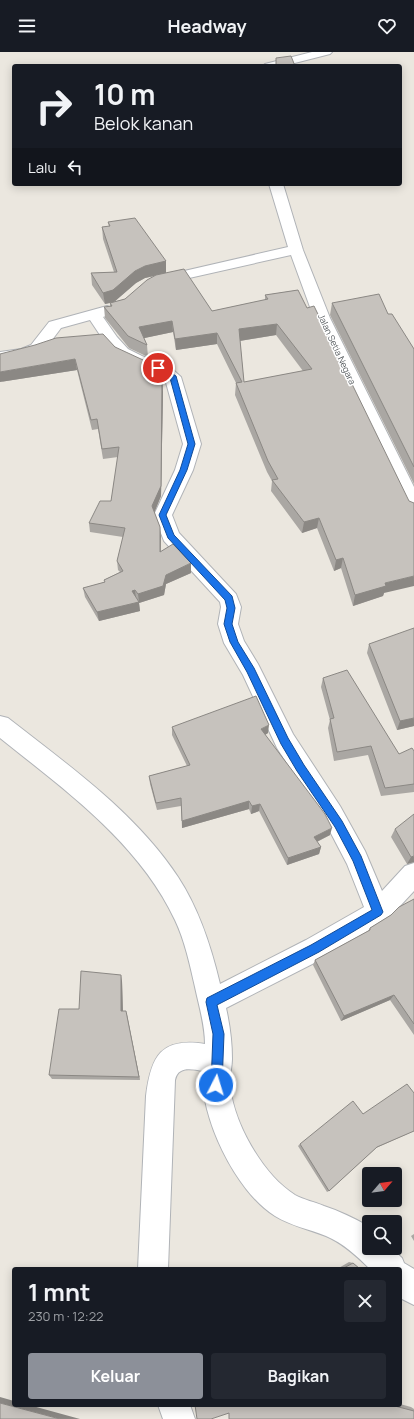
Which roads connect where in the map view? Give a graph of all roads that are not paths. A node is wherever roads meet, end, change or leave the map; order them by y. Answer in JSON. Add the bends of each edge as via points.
{"nodes":[{"id":1,"x":326,"y":52,"type":"edge"},
{"id":2,"x":269,"y":62,"type":"edge"},
{"id":3,"x":277,"y":186,"type":"edge"},
{"id":4,"x":296,"y":250,"type":"junction"},
{"id":5,"x":142,"y":287,"type":"edge"},
{"id":6,"x":120,"y":306,"type":"edge"},
{"id":7,"x":94,"y":315,"type":"junction"},
{"id":8,"x":0,"y":357,"type":"edge"},
{"id":9,"x":414,"y":506,"type":"edge"},
{"id":10,"x":0,"y":725,"type":"edge"},
{"id":11,"x":414,"y":874,"type":"edge"},
{"id":12,"x":378,"y":912,"type":"junction"},
{"id":13,"x":211,"y":1002,"type":"junction"},
{"id":14,"x":219,"y":1060,"type":"junction"},
{"id":15,"x":153,"y":1267,"type":"edge"},
{"id":16,"x":389,"y":1267,"type":"edge"},
{"id":17,"x":402,"y":1279,"type":"edge"},
{"id":18,"x":414,"y":1290,"type":"edge"},
{"id":19,"x":175,"y":1407,"type":"edge"},
{"id":20,"x":179,"y":1419,"type":"edge"}],
"edges":[{"from":1,"to":2,"type":"street"},
{"from":3,"to":4,"type":"street","name":"Jalan Setia Negara"},
{"from":4,"to":5,"type":"street","via":[[161,280]]},
{"from":4,"to":9,"type":"street","name":"Jalan Setia Negara","via":[[322,318]]},
{"from":6,"to":7,"type":"street"},
{"from":7,"to":8,"type":"street","via":[[54,325],[40,346]]},
{"from":7,"to":12,"type":"street","via":[[110,340],[121,351],[134,360],[173,376],[192,444],[184,470],[163,515],[170,536],[229,599],[231,608],[228,624],[234,642],[300,768],[332,813],[354,853]]},
{"from":10,"to":13,"type":"street","via":[[105,813],[145,853],[163,876],[184,911],[202,962]]},
{"from":11,"to":12,"type":"street"},
{"from":12,"to":13,"type":"street","via":[[315,949]]},
{"from":13,"to":14,"type":"street","via":[[219,1034]]},
{"from":14,"to":15,"type":"street","via":[[179,1056],[173,1059],[164,1071],[160,1096]]},
{"from":14,"to":16,"type":"street","via":[[216,1085],[225,1121],[241,1155],[262,1185],[290,1208],[330,1222],[358,1238]]},
{"from":17,"to":18,"type":"street"},
{"from":19,"to":20,"type":"street"}]}
